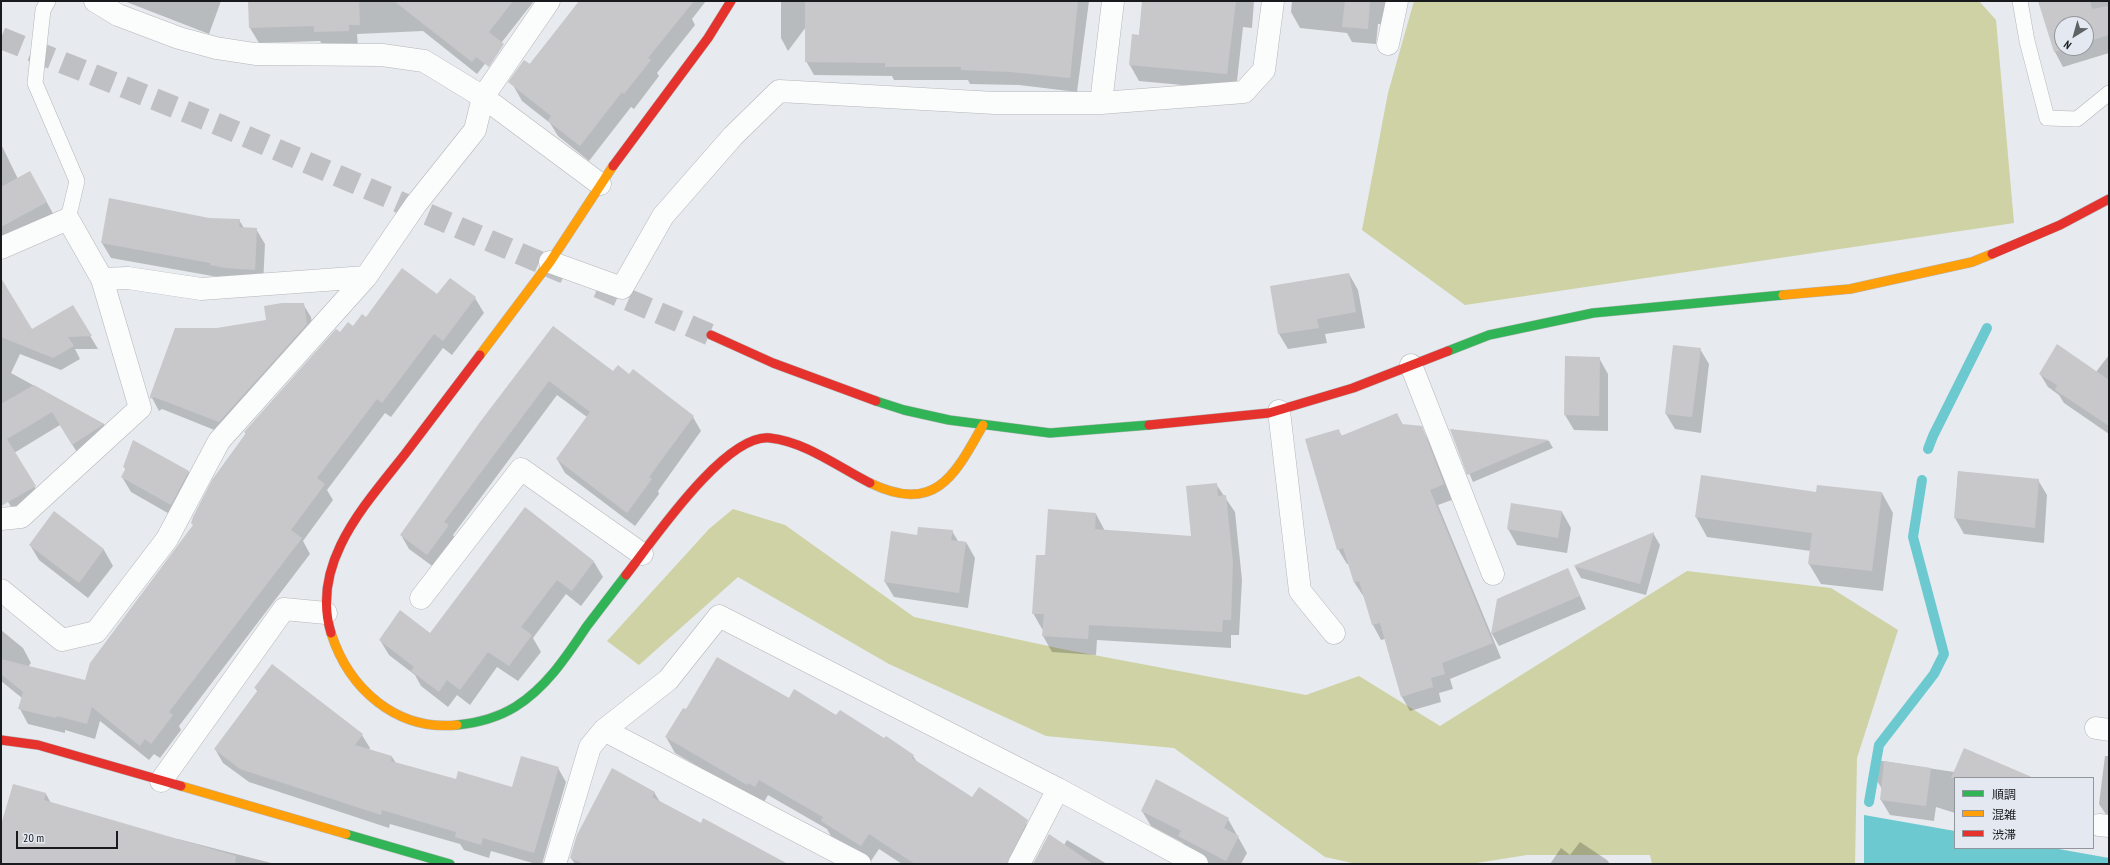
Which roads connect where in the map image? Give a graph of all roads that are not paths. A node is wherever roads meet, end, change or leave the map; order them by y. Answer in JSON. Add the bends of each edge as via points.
{"nodes":[{"id":1,"x":48,"y":1,"type":"edge"},
{"id":2,"x":95,"y":1,"type":"edge"},
{"id":3,"x":549,"y":1,"type":"edge"},
{"id":4,"x":731,"y":1,"type":"edge"},
{"id":5,"x":1113,"y":1,"type":"edge"},
{"id":6,"x":1273,"y":1,"type":"edge"},
{"id":7,"x":1398,"y":1,"type":"edge"},
{"id":8,"x":2020,"y":1,"type":"edge"},
{"id":9,"x":1388,"y":44,"type":"dead end"},
{"id":10,"x":2109,"y":93,"type":"edge"},
{"id":11,"x":483,"y":97,"type":"junction"},
{"id":12,"x":1101,"y":103,"type":"junction"},
{"id":13,"x":600,"y":184,"type":"junction"},
{"id":14,"x":2109,"y":199,"type":"edge"},
{"id":15,"x":68,"y":219,"type":"junction"},
{"id":16,"x":1,"y":248,"type":"edge"},
{"id":17,"x":550,"y":262,"type":"junction"},
{"id":18,"x":366,"y":277,"type":"junction"},
{"id":19,"x":102,"y":279,"type":"junction"},
{"id":20,"x":711,"y":335,"type":"tunnel mouth"},
{"id":21,"x":1411,"y":365,"type":"junction"},
{"id":22,"x":1279,"y":411,"type":"junction"},
{"id":23,"x":983,"y":424,"type":"junction"},
{"id":24,"x":1,"y":519,"type":"edge"},
{"id":25,"x":642,"y":554,"type":"junction"},
{"id":26,"x":1492,"y":574,"type":"dead end"},
{"id":27,"x":1,"y":590,"type":"edge"},
{"id":28,"x":421,"y":598,"type":"dead end"},
{"id":29,"x":326,"y":614,"type":"junction"},
{"id":30,"x":1334,"y":633,"type":"dead end"},
{"id":31,"x":604,"y":730,"type":"junction"},
{"id":32,"x":1,"y":740,"type":"edge"},
{"id":33,"x":161,"y":781,"type":"junction"},
{"id":34,"x":1058,"y":789,"type":"junction"},
{"id":35,"x":450,"y":864,"type":"edge"},
{"id":36,"x":555,"y":864,"type":"edge"},
{"id":37,"x":860,"y":864,"type":"edge"},
{"id":38,"x":1019,"y":864,"type":"edge"},
{"id":39,"x":1197,"y":864,"type":"edge"}],
"edges":[{"from":1,"to":15,"type":"lane","via":[[44,10],[35,83],[77,181]]},
{"from":2,"to":11,"type":"street","via":[[118,15],[178,38],[216,48],[255,54],[382,55],[424,61]]},
{"from":3,"to":11,"type":"street"},
{"from":4,"to":13,"type":"street","via":[[708,38]]},
{"from":5,"to":12,"type":"street"},
{"from":6,"to":12,"type":"street","via":[[1264,70],[1244,92]]},
{"from":7,"to":9,"type":"street"},
{"from":8,"to":10,"type":"lane","via":[[2027,41],[2047,118],[2077,119]]},
{"from":11,"to":13,"type":"street"},
{"from":11,"to":18,"type":"street","via":[[475,130],[416,204]]},
{"from":12,"to":17,"type":"street","via":[[995,103],[779,91],[733,136],[663,216],[622,288]]},
{"from":13,"to":17,"type":"street"},
{"from":14,"to":21,"type":"street","via":[[2060,225],[1972,262],[1850,289],[1593,313],[1489,335]]},
{"from":15,"to":16,"type":"street"},
{"from":15,"to":19,"type":"street"},
{"from":17,"to":29,"type":"street","via":[[355,519],[341,543],[333,564],[326,591]]},
{"from":18,"to":19,"type":"street","via":[[201,289],[128,278]]},
{"from":18,"to":27,"type":"street","via":[[218,441],[166,539],[96,632],[62,640]]},
{"from":19,"to":24,"type":"street","via":[[140,408],[21,517]]},
{"from":20,"to":23,"type":"street","via":[[772,363],[904,410]]},
{"from":21,"to":22,"type":"street","via":[[1353,388]]},
{"from":21,"to":26,"type":"street"},
{"from":22,"to":23,"type":"street","via":[[1050,433]]},
{"from":22,"to":30,"type":"street","via":[[1300,591]]},
{"from":23,"to":25,"type":"street","via":[[958,469],[936,489],[922,494],[905,494],[877,485],[792,444],[768,438],[751,442],[727,454],[705,476]]},
{"from":25,"to":28,"type":"street","via":[[521,469]]},
{"from":25,"to":29,"type":"street","via":[[532,696],[488,721],[465,726],[417,721],[393,712],[376,701],[356,683],[342,662]]},
{"from":29,"to":33,"type":"street","via":[[284,609]]},
{"from":31,"to":34,"type":"street","via":[[668,680],[719,616]]},
{"from":31,"to":36,"type":"street","via":[[590,747]]},
{"from":31,"to":37,"type":"street"},
{"from":32,"to":33,"type":"street","via":[[38,745]]},
{"from":33,"to":35,"type":"street"},
{"from":34,"to":38,"type":"street"},
{"from":34,"to":39,"type":"street"}]}
